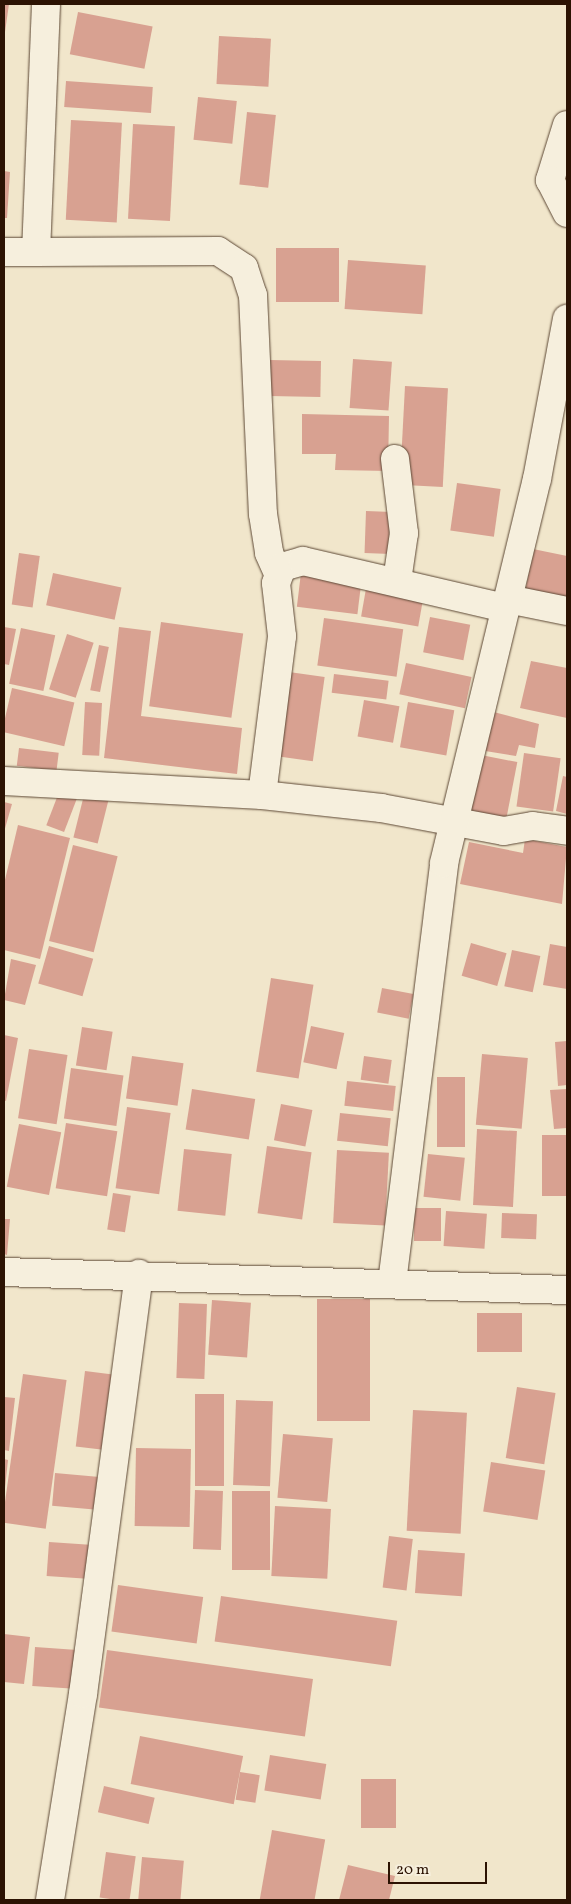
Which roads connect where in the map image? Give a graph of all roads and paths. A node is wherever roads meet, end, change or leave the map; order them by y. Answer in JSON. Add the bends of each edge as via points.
{"nodes":[{"id":1,"x":46,"y":4,"type":"edge"},
{"id":2,"x":567,"y":124,"type":"edge"},
{"id":3,"x":567,"y":213,"type":"edge"},
{"id":4,"x":4,"y":252,"type":"edge"},
{"id":5,"x":36,"y":252,"type":"junction"},
{"id":6,"x":567,"y":319,"type":"edge"},
{"id":7,"x":394,"y":459,"type":"dead end"},
{"id":8,"x":278,"y":573,"type":"junction"},
{"id":9,"x":397,"y":581,"type":"junction"},
{"id":10,"x":506,"y":604,"type":"junction"},
{"id":11,"x":567,"y":611,"type":"edge"},
{"id":12,"x":4,"y":782,"type":"edge"},
{"id":13,"x":262,"y":795,"type":"junction"},
{"id":14,"x":452,"y":821,"type":"junction"},
{"id":15,"x":567,"y":831,"type":"edge"},
{"id":16,"x":4,"y":1272,"type":"edge"},
{"id":17,"x":139,"y":1274,"type":"junction"},
{"id":18,"x":392,"y":1284,"type":"junction"},
{"id":19,"x":567,"y":1290,"type":"edge"},
{"id":20,"x":50,"y":1900,"type":"edge"}],
"edges":[{"from":1,"to":5,"type":"street"},
{"from":2,"to":3,"type":"street","via":[[550,180]]},
{"from":4,"to":5,"type":"street"},
{"from":5,"to":8,"type":"street","via":[[218,251],[244,268],[253,295],[263,514],[269,553]]},
{"from":6,"to":10,"type":"street"},
{"from":7,"to":9,"type":"street","via":[[404,533]]},
{"from":8,"to":9,"type":"street","via":[[303,561]]},
{"from":8,"to":13,"type":"street","via":[[282,636]]},
{"from":9,"to":10,"type":"street"},
{"from":10,"to":11,"type":"street"},
{"from":10,"to":14,"type":"street"},
{"from":12,"to":13,"type":"street"},
{"from":13,"to":14,"type":"street"},
{"from":14,"to":15,"type":"street","via":[[504,831],[533,826]]},
{"from":14,"to":18,"type":"street"},
{"from":16,"to":17,"type":"street"},
{"from":17,"to":18,"type":"street"},
{"from":17,"to":20,"type":"street","via":[[84,1694]]},
{"from":18,"to":19,"type":"street"}]}
